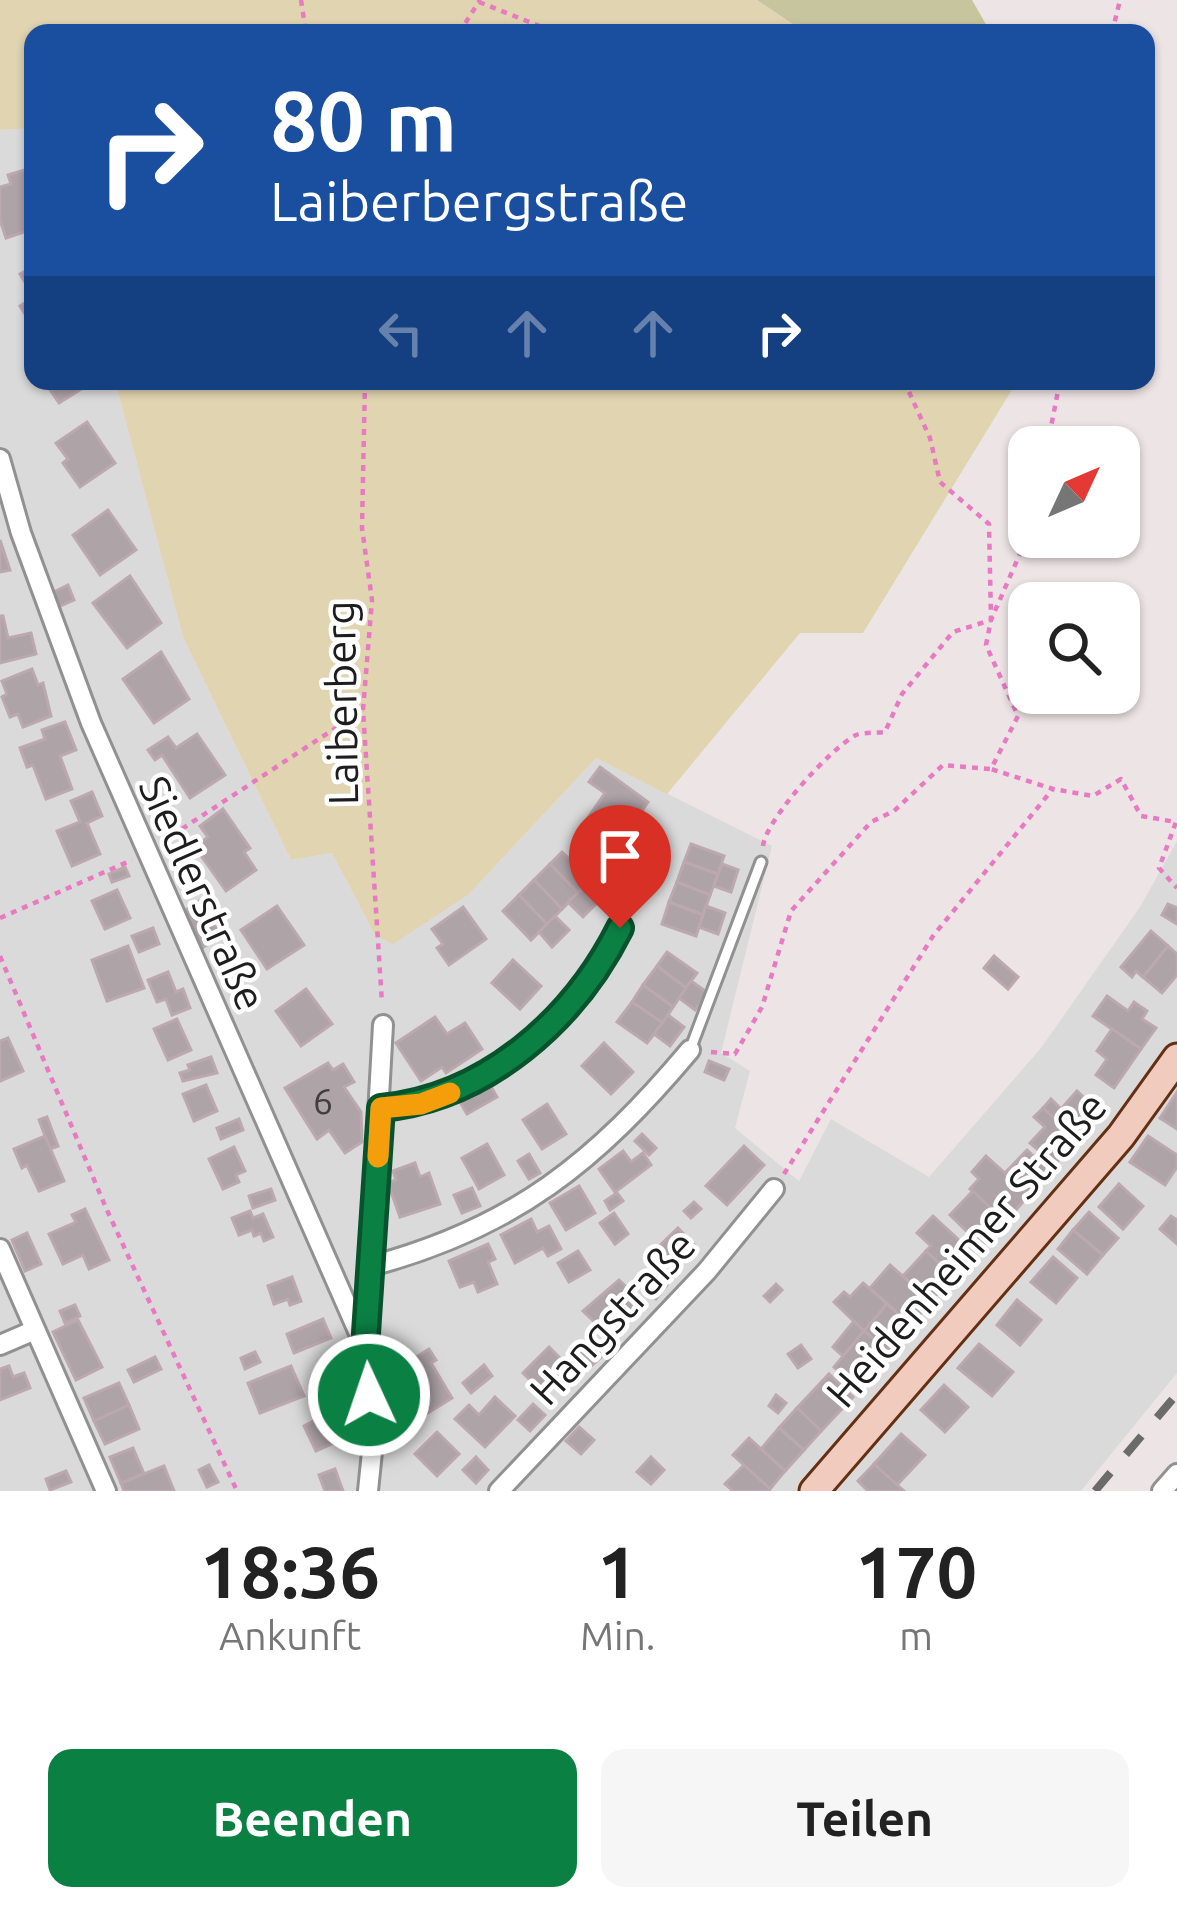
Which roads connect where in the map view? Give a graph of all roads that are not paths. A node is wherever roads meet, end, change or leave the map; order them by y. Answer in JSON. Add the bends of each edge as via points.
{"nodes":[{"id":1,"x":0,"y":459,"type":"edge"},
{"id":2,"x":761,"y":862,"type":"road end"},
{"id":3,"x":620,"y":928,"type":"dead end"},
{"id":4,"x":383,"y":1025,"type":"road end"},
{"id":5,"x":690,"y":1050,"type":"joint"},
{"id":6,"x":1177,"y":1058,"type":"edge"},
{"id":7,"x":381,"y":1108,"type":"junction"},
{"id":8,"x":775,"y":1189,"type":"road end"},
{"id":9,"x":0,"y":1249,"type":"edge"},
{"id":10,"x":371,"y":1266,"type":"junction"},
{"id":11,"x":34,"y":1330,"type":"junction"},
{"id":12,"x":0,"y":1345,"type":"edge"},
{"id":13,"x":365,"y":1348,"type":"junction"},
{"id":14,"x":1177,"y":1474,"type":"edge"},
{"id":15,"x":106,"y":1491,"type":"edge"},
{"id":16,"x":368,"y":1491,"type":"edge"},
{"id":17,"x":499,"y":1491,"type":"edge"},
{"id":18,"x":814,"y":1491,"type":"edge"},
{"id":19,"x":1162,"y":1491,"type":"edge"}],
"edges":[{"from":1,"to":13,"type":"street","name":"Siedlerstraße","via":[[91,723]]},
{"from":2,"to":5,"type":"lane"},
{"from":3,"to":7,"type":"street","via":[[575,1002],[502,1064],[421,1104]]},
{"from":4,"to":7,"type":"street"},
{"from":5,"to":10,"type":"street","via":[[642,1108],[546,1192],[421,1253]]},
{"from":6,"to":18,"type":"street","name":"Heidenheimer Straße","via":[[1121,1136]]},
{"from":7,"to":10,"type":"street"},
{"from":8,"to":17,"type":"street","name":"Hangstraße"},
{"from":9,"to":11,"type":"street"},
{"from":10,"to":13,"type":"street"},
{"from":11,"to":12,"type":"street"},
{"from":11,"to":15,"type":"street"},
{"from":13,"to":16,"type":"street","via":[[374,1442]]},
{"from":14,"to":19,"type":"street"}]}
